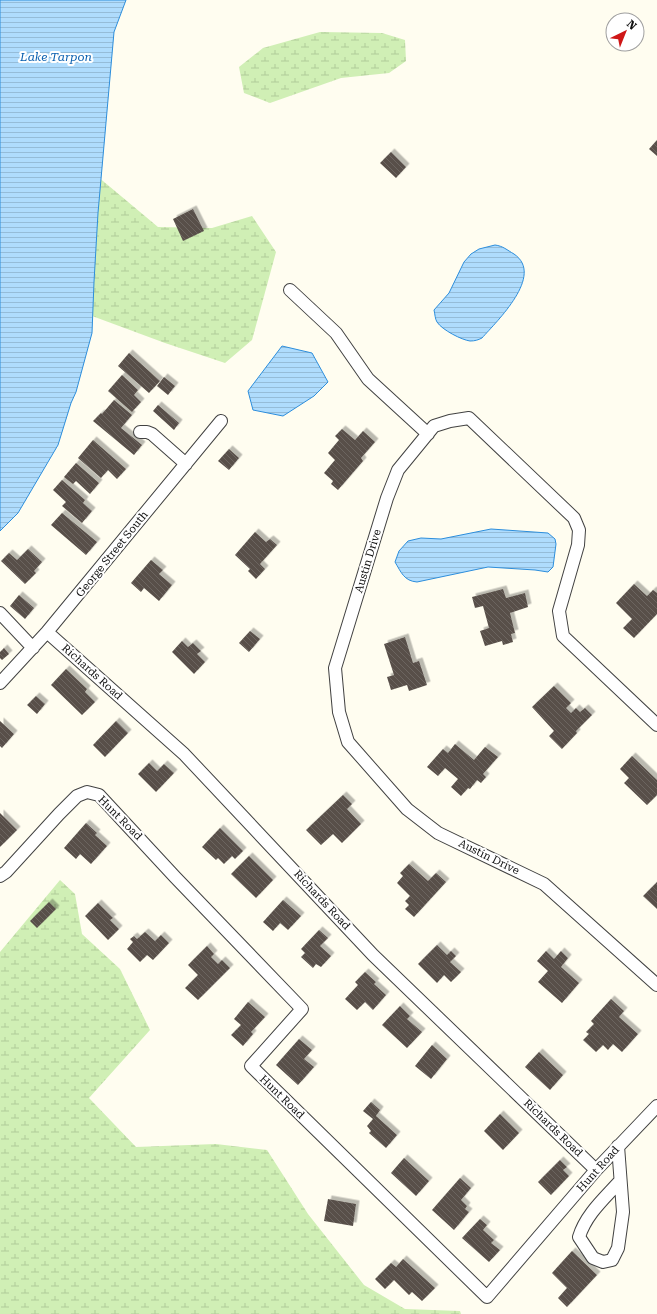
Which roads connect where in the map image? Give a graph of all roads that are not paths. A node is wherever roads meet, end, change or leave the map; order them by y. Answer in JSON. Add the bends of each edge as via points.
{"nodes":[{"id":1,"x":290,"y":290,"type":"dead end"},
{"id":2,"x":221,"y":421,"type":"dead end"},
{"id":3,"x":140,"y":432,"type":"dead end"},
{"id":4,"x":428,"y":434,"type":"junction"},
{"id":5,"x":186,"y":464,"type":"junction"},
{"id":6,"x":0,"y":613,"type":"edge"},
{"id":7,"x":48,"y":632,"type":"junction"},
{"id":8,"x":33,"y":648,"type":"junction"},
{"id":9,"x":0,"y":684,"type":"edge"},
{"id":10,"x":657,"y":725,"type":"edge"},
{"id":11,"x":2,"y":874,"type":"edge"},
{"id":12,"x":657,"y":985,"type":"edge"},
{"id":13,"x":657,"y":1106,"type":"edge"},
{"id":14,"x":618,"y":1146,"type":"junction"},
{"id":15,"x":596,"y":1170,"type":"junction"},
{"id":16,"x":620,"y":1181,"type":"junction"}],
"edges":[{"from":1,"to":4,"type":"street","via":[[339,336],[368,379]]},
{"from":2,"to":5,"type":"street","name":"George Street South"},
{"from":3,"to":5,"type":"street","via":[[152,434]]},
{"from":4,"to":10,"type":"street","name":"Austin Drive","via":[[434,426],[469,418],[574,518],[579,530],[578,545],[559,611],[563,636]]},
{"from":4,"to":12,"type":"street","name":"Austin Drive","via":[[398,470],[335,668],[340,712],[348,742],[407,809],[438,833],[544,884]]},
{"from":5,"to":7,"type":"street","name":"George Street South"},
{"from":6,"to":8,"type":"street"},
{"from":7,"to":8,"type":"street","name":"George Street South"},
{"from":7,"to":15,"type":"street","name":"Richards Road","via":[[184,754],[373,955]]},
{"from":8,"to":9,"type":"street","name":"George Street South"},
{"from":11,"to":15,"type":"street","name":"Hunt Road","via":[[77,796],[87,792],[99,795],[302,1009],[251,1066],[487,1297]]},
{"from":13,"to":14,"type":"street","name":"Hunt Road"},
{"from":14,"to":15,"type":"street","name":"Hunt Road"},
{"from":14,"to":16,"type":"street"},
{"from":16,"to":16,"type":"street","via":[[623,1212],[618,1248],[612,1260],[603,1262],[593,1258],[579,1237],[588,1216]]}]}
